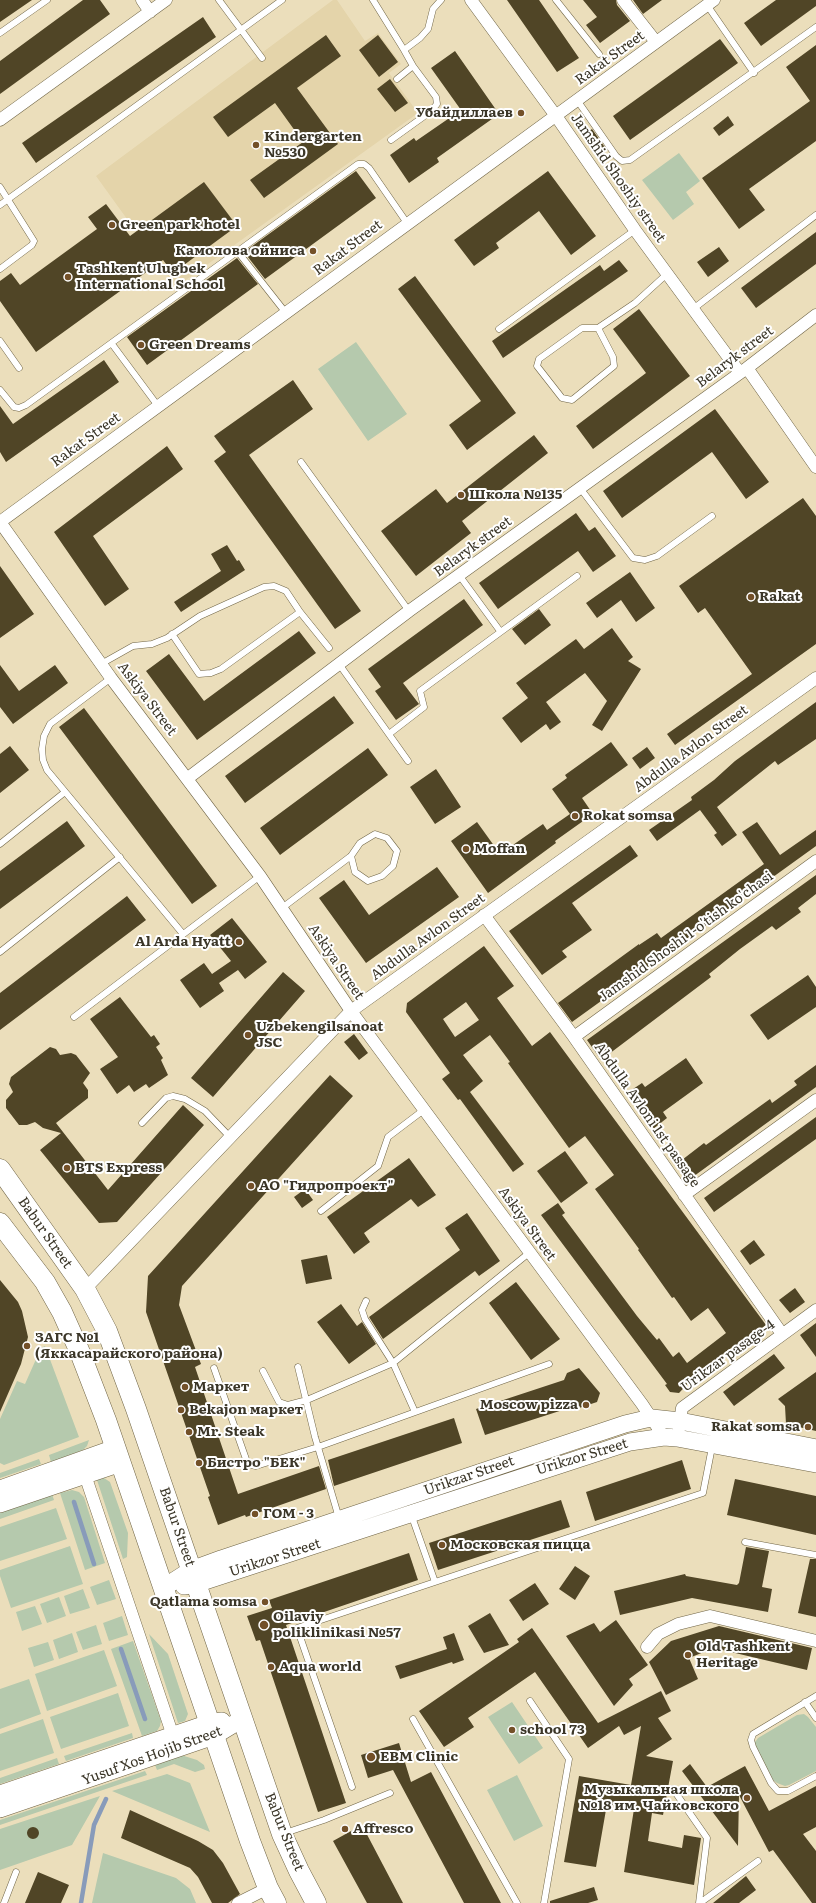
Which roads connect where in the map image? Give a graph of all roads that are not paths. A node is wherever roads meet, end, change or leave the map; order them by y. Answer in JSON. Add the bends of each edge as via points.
{"nodes":[{"id":1,"x":47,"y":0,"type":"edge"},
{"id":2,"x":142,"y":0,"type":"edge"},
{"id":3,"x":166,"y":0,"type":"edge"},
{"id":4,"x":219,"y":0,"type":"edge"},
{"id":5,"x":282,"y":0,"type":"edge"},
{"id":6,"x":373,"y":0,"type":"edge"},
{"id":7,"x":441,"y":0,"type":"edge"},
{"id":8,"x":471,"y":0,"type":"edge"},
{"id":9,"x":556,"y":0,"type":"edge"},
{"id":10,"x":623,"y":0,"type":"edge"},
{"id":11,"x":710,"y":3,"type":"edge"},
{"id":12,"x":150,"y":12,"type":"junction"},
{"id":13,"x":816,"y":27,"type":"edge"},
{"id":14,"x":240,"y":29,"type":"junction"},
{"id":15,"x":0,"y":33,"type":"edge"},
{"id":16,"x":656,"y":42,"type":"junction"},
{"id":17,"x":404,"y":50,"type":"junction"},
{"id":18,"x":599,"y":54,"type":"dead end"},
{"id":19,"x":262,"y":58,"type":"dead end"},
{"id":20,"x":413,"y":66,"type":"junction"},
{"id":21,"x":754,"y":72,"type":"junction"},
{"id":22,"x":397,"y":79,"type":"dead end"},
{"id":23,"x":577,"y":100,"type":"junction"},
{"id":24,"x":556,"y":116,"type":"junction"},
{"id":25,"x":0,"y":120,"type":"edge"},
{"id":26,"x":390,"y":140,"type":"dead end"},
{"id":27,"x":0,"y":188,"type":"edge"},
{"id":28,"x":8,"y":199,"type":"junction"},
{"id":29,"x":0,"y":205,"type":"edge"},
{"id":30,"x":816,"y":215,"type":"edge"},
{"id":31,"x":407,"y":223,"type":"junction"},
{"id":32,"x":635,"y":230,"type":"junction"},
{"id":33,"x":238,"y":252,"type":"junction"},
{"id":34,"x":0,"y":269,"type":"edge"},
{"id":35,"x":668,"y":273,"type":"junction"},
{"id":36,"x":693,"y":309,"type":"junction"},
{"id":37,"x":286,"y":313,"type":"junction"},
{"id":38,"x":816,"y":315,"type":"edge"},
{"id":39,"x":598,"y":328,"type":"junction"},
{"id":40,"x":498,"y":329,"type":"dead end"},
{"id":41,"x":0,"y":340,"type":"edge"},
{"id":42,"x":112,"y":344,"type":"junction"},
{"id":43,"x":19,"y":368,"type":"dead end"},
{"id":44,"x":744,"y":370,"type":"junction"},
{"id":45,"x":0,"y":390,"type":"edge"},
{"id":46,"x":158,"y":406,"type":"junction"},
{"id":47,"x":301,"y":462,"type":"dead end"},
{"id":48,"x":816,"y":467,"type":"edge"},
{"id":49,"x":580,"y":488,"type":"junction"},
{"id":50,"x":712,"y":516,"type":"dead end"},
{"id":51,"x":0,"y":522,"type":"edge"},
{"id":52,"x":459,"y":575,"type":"junction"},
{"id":53,"x":577,"y":576,"type":"dead end"},
{"id":54,"x":409,"y":611,"type":"junction"},
{"id":55,"x":300,"y":612,"type":"junction"},
{"id":56,"x":500,"y":631,"type":"junction"},
{"id":57,"x":172,"y":634,"type":"junction"},
{"id":58,"x":329,"y":648,"type":"dead end"},
{"id":59,"x":101,"y":664,"type":"junction"},
{"id":60,"x":339,"y":664,"type":"junction"},
{"id":61,"x":111,"y":678,"type":"junction"},
{"id":62,"x":816,"y":678,"type":"edge"},
{"id":63,"x":389,"y":734,"type":"junction"},
{"id":64,"x":408,"y":761,"type":"dead end"},
{"id":65,"x":188,"y":778,"type":"junction"},
{"id":66,"x":65,"y":792,"type":"junction"},
{"id":67,"x":0,"y":844,"type":"edge"},
{"id":68,"x":350,"y":856,"type":"junction"},
{"id":69,"x":120,"y":857,"type":"junction"},
{"id":70,"x":816,"y":861,"type":"edge"},
{"id":71,"x":260,"y":876,"type":"junction"},
{"id":72,"x":282,"y":908,"type":"junction"},
{"id":73,"x":484,"y":915,"type":"junction"},
{"id":74,"x":183,"y":934,"type":"junction"},
{"id":75,"x":0,"y":952,"type":"edge"},
{"id":76,"x":351,"y":1010,"type":"junction"},
{"id":77,"x":74,"y":1017,"type":"dead end"},
{"id":78,"x":574,"y":1037,"type":"junction"},
{"id":79,"x":816,"y":1100,"type":"edge"},
{"id":80,"x":425,"y":1109,"type":"junction"},
{"id":81,"x":142,"y":1123,"type":"dead end"},
{"id":82,"x":230,"y":1137,"type":"junction"},
{"id":83,"x":0,"y":1170,"type":"edge"},
{"id":84,"x":684,"y":1195,"type":"junction"},
{"id":85,"x":320,"y":1212,"type":"dead end"},
{"id":86,"x":0,"y":1223,"type":"edge"},
{"id":87,"x":529,"y":1253,"type":"junction"},
{"id":88,"x":85,"y":1289,"type":"junction"},
{"id":89,"x":366,"y":1301,"type":"dead end"},
{"id":90,"x":816,"y":1310,"type":"edge"},
{"id":91,"x":782,"y":1334,"type":"junction"},
{"id":92,"x":393,"y":1363,"type":"junction"},
{"id":93,"x":549,"y":1364,"type":"dead end"},
{"id":94,"x":298,"y":1367,"type":"dead end"},
{"id":95,"x":214,"y":1368,"type":"dead end"},
{"id":96,"x":263,"y":1371,"type":"dead end"},
{"id":97,"x":306,"y":1400,"type":"junction"},
{"id":98,"x":415,"y":1412,"type":"junction"},
{"id":99,"x":652,"y":1418,"type":"junction"},
{"id":100,"x":680,"y":1421,"type":"junction"},
{"id":101,"x":670,"y":1438,"type":"junction"},
{"id":102,"x":712,"y":1445,"type":"junction"},
{"id":103,"x":318,"y":1447,"type":"junction"},
{"id":104,"x":816,"y":1448,"type":"edge"},
{"id":105,"x":118,"y":1456,"type":"junction"},
{"id":106,"x":816,"y":1464,"type":"edge"},
{"id":107,"x":83,"y":1467,"type":"junction"},
{"id":108,"x":0,"y":1488,"type":"edge"},
{"id":109,"x":0,"y":1504,"type":"edge"},
{"id":110,"x":410,"y":1513,"type":"junction"},
{"id":111,"x":339,"y":1520,"type":"junction"},
{"id":112,"x":745,"y":1542,"type":"dead end"},
{"id":113,"x":816,"y":1555,"type":"edge"},
{"id":114,"x":194,"y":1577,"type":"junction"},
{"id":115,"x":435,"y":1582,"type":"junction"},
{"id":116,"x":163,"y":1588,"type":"junction"},
{"id":117,"x":816,"y":1642,"type":"edge"},
{"id":118,"x":647,"y":1647,"type":"dead end"},
{"id":119,"x":816,"y":1696,"type":"edge"},
{"id":120,"x":530,"y":1701,"type":"dead end"},
{"id":121,"x":805,"y":1702,"type":"junction"},
{"id":122,"x":816,"y":1718,"type":"edge"},
{"id":123,"x":242,"y":1719,"type":"junction"},
{"id":124,"x":413,"y":1719,"type":"dead end"},
{"id":125,"x":212,"y":1729,"type":"junction"},
{"id":126,"x":175,"y":1742,"type":"junction"},
{"id":127,"x":816,"y":1776,"type":"edge"},
{"id":128,"x":352,"y":1787,"type":"dead end"},
{"id":129,"x":673,"y":1789,"type":"dead end"},
{"id":130,"x":390,"y":1793,"type":"dead end"},
{"id":131,"x":0,"y":1794,"type":"edge"},
{"id":132,"x":0,"y":1809,"type":"edge"},
{"id":133,"x":282,"y":1834,"type":"junction"},
{"id":134,"x":758,"y":1861,"type":"dead end"},
{"id":135,"x":16,"y":1872,"type":"dead end"},
{"id":136,"x":272,"y":1895,"type":"edge"},
{"id":137,"x":4,"y":1903,"type":"edge"},
{"id":138,"x":238,"y":1903,"type":"edge"},
{"id":139,"x":316,"y":1903,"type":"edge"},
{"id":140,"x":517,"y":1903,"type":"edge"},
{"id":141,"x":544,"y":1903,"type":"edge"},
{"id":142,"x":700,"y":1903,"type":"edge"}],
"edges":[{"from":1,"to":15,"type":"lane"},
{"from":2,"to":12,"type":"street"},
{"from":3,"to":12,"type":"street"},
{"from":4,"to":14,"type":"lane"},
{"from":5,"to":14,"type":"lane"},
{"from":6,"to":17,"type":"lane"},
{"from":7,"to":17,"type":"lane","via":[[433,9],[428,29]]},
{"from":8,"to":24,"type":"street","name":"Jamshid Shoshiy street"},
{"from":9,"to":18,"type":"lane"},
{"from":10,"to":16,"type":"street"},
{"from":11,"to":16,"type":"street","name":"Rakat Street"},
{"from":11,"to":21,"type":"lane"},
{"from":12,"to":25,"type":"street"},
{"from":13,"to":21,"type":"lane"},
{"from":14,"to":19,"type":"lane"},
{"from":14,"to":28,"type":"lane"},
{"from":16,"to":23,"type":"street","name":"Rakat Street"},
{"from":17,"to":20,"type":"lane"},
{"from":20,"to":22,"type":"lane"},
{"from":20,"to":26,"type":"lane","via":[[436,97],[437,104],[430,112]]},
{"from":21,"to":23,"type":"lane","via":[[630,160],[622,161],[616,156]]},
{"from":23,"to":24,"type":"street","name":"Rakat Street"},
{"from":24,"to":31,"type":"street","name":"Rakat Street"},
{"from":24,"to":32,"type":"street","name":"Jamshid Shoshiy street"},
{"from":27,"to":28,"type":"lane"},
{"from":28,"to":29,"type":"lane"},
{"from":28,"to":34,"type":"lane","via":[[34,241]]},
{"from":30,"to":36,"type":"lane"},
{"from":31,"to":33,"type":"lane","via":[[368,168],[364,164],[358,164]]},
{"from":31,"to":37,"type":"street","name":"Rakat Street"},
{"from":32,"to":35,"type":"street","name":"Jamshid Shoshiy street"},
{"from":32,"to":40,"type":"lane"},
{"from":33,"to":37,"type":"lane"},
{"from":33,"to":42,"type":"lane"},
{"from":35,"to":36,"type":"street","name":"Jamshid Shoshiy street"},
{"from":35,"to":39,"type":"lane","via":[[635,303]]},
{"from":36,"to":44,"type":"street","name":"Jamshid Shoshiy street"},
{"from":37,"to":46,"type":"street","name":"Rakat Street"},
{"from":38,"to":44,"type":"street","name":"Belaryk street"},
{"from":39,"to":39,"type":"lane","via":[[582,328],[539,359],[537,366],[562,398],[572,400],[614,366],[613,357]]},
{"from":41,"to":43,"type":"lane"},
{"from":42,"to":45,"type":"lane","via":[[23,407],[14,407]]},
{"from":42,"to":46,"type":"lane"},
{"from":44,"to":48,"type":"street"},
{"from":44,"to":49,"type":"street","name":"Belaryk street"},
{"from":46,"to":51,"type":"street","name":"Rakat Street"},
{"from":47,"to":54,"type":"lane"},
{"from":49,"to":50,"type":"lane","via":[[633,558],[645,560],[657,556]]},
{"from":49,"to":52,"type":"street","name":"Belaryk street"},
{"from":51,"to":59,"type":"street","name":"Askiya Street"},
{"from":52,"to":54,"type":"street","name":"Belaryk street"},
{"from":52,"to":56,"type":"lane"},
{"from":53,"to":56,"type":"lane"},
{"from":54,"to":60,"type":"street","name":"Belaryk street"},
{"from":55,"to":57,"type":"lane","via":[[286,591],[274,586],[264,587],[200,616]]},
{"from":55,"to":57,"type":"lane","via":[[211,673],[199,674]]},
{"from":55,"to":58,"type":"lane"},
{"from":56,"to":63,"type":"lane","via":[[420,691],[424,707]]},
{"from":57,"to":59,"type":"lane","via":[[152,644],[133,646]]},
{"from":59,"to":61,"type":"street","name":"Askiya Street"},
{"from":60,"to":63,"type":"lane"},
{"from":60,"to":65,"type":"street","name":"Belaryk street"},
{"from":61,"to":65,"type":"street","name":"Askiya Street"},
{"from":61,"to":66,"type":"lane","via":[[50,724],[44,736],[43,760],[47,770]]},
{"from":62,"to":73,"type":"street","name":"Abdulla Avlon Street"},
{"from":63,"to":64,"type":"lane"},
{"from":65,"to":71,"type":"street","name":"Askiya Street"},
{"from":66,"to":67,"type":"lane"},
{"from":66,"to":69,"type":"lane"},
{"from":68,"to":68,"type":"lane","via":[[360,843],[375,834],[387,838],[397,851],[393,866],[382,876],[368,881],[355,872]]},
{"from":68,"to":72,"type":"lane"},
{"from":69,"to":74,"type":"lane"},
{"from":69,"to":75,"type":"lane"},
{"from":70,"to":78,"type":"street","name":"Jamshid Shoshi 1-o'tish ko'chasi"},
{"from":71,"to":72,"type":"street","name":"Askiya Street"},
{"from":71,"to":74,"type":"lane"},
{"from":72,"to":76,"type":"street","name":"Askiya Street"},
{"from":73,"to":76,"type":"street","name":"Abdulla Avlon Street"},
{"from":73,"to":78,"type":"street","name":"Abdulla Avloni 1st passage"},
{"from":74,"to":77,"type":"lane"},
{"from":76,"to":80,"type":"street","name":"Askiya Street"},
{"from":76,"to":82,"type":"street","name":"Abdulla Avlon Street"},
{"from":78,"to":84,"type":"street","name":"Abdulla Avloni 1st passage"},
{"from":79,"to":84,"type":"street"},
{"from":80,"to":85,"type":"lane","via":[[388,1137],[378,1166]]},
{"from":80,"to":87,"type":"street","name":"Askiya Street"},
{"from":81,"to":82,"type":"lane","via":[[166,1098],[173,1096],[185,1099],[205,1112]]},
{"from":82,"to":88,"type":"street","name":"Abdulla Avlon Street"},
{"from":83,"to":88,"type":"main road","name":"Babur Street"},
{"from":84,"to":91,"type":"street","name":"Abdulla Avloni 1st passage"},
{"from":86,"to":105,"type":"main road","name":"Babur Street","via":[[45,1282],[62,1312],[79,1350]]},
{"from":87,"to":92,"type":"lane"},
{"from":87,"to":99,"type":"street","name":"Askiya Street"},
{"from":88,"to":114,"type":"main road","name":"Babur Street","via":[[107,1331],[125,1377]]},
{"from":89,"to":92,"type":"lane","via":[[362,1310],[365,1319]]},
{"from":90,"to":91,"type":"street","name":"Urikzar pasage-4"},
{"from":91,"to":100,"type":"street","name":"Urikzar pasage-4","via":[[682,1408]]},
{"from":92,"to":97,"type":"lane"},
{"from":92,"to":98,"type":"lane"},
{"from":93,"to":98,"type":"lane"},
{"from":94,"to":97,"type":"lane"},
{"from":95,"to":103,"type":"lane","via":[[247,1462],[256,1466]]},
{"from":96,"to":97,"type":"lane","via":[[279,1402],[288,1405]]},
{"from":97,"to":103,"type":"lane"},
{"from":98,"to":103,"type":"lane"},
{"from":99,"to":100,"type":"main road","name":"Urikzar Street"},
{"from":99,"to":101,"type":"street","name":"Askiya Street"},
{"from":99,"to":111,"type":"main road","name":"Urikzar Street","via":[[625,1424]]},
{"from":100,"to":101,"type":"street","name":"Urikzar pasage-4"},
{"from":100,"to":104,"type":"main road","name":"Urikzar Street"},
{"from":101,"to":102,"type":"main road","name":"Urikzor Street"},
{"from":101,"to":110,"type":"main road","name":"Urikzor Street","via":[[641,1439],[618,1444]]},
{"from":102,"to":106,"type":"main road","name":"Urikzor Street"},
{"from":102,"to":115,"type":"lane","via":[[703,1494]]},
{"from":103,"to":111,"type":"lane"},
{"from":105,"to":107,"type":"main road"},
{"from":105,"to":116,"type":"main road","name":"Babur Street"},
{"from":107,"to":108,"type":"main road"},
{"from":107,"to":109,"type":"main road"},
{"from":107,"to":126,"type":"street"},
{"from":110,"to":114,"type":"main road","name":"Urikzor Street"},
{"from":110,"to":115,"type":"lane"},
{"from":111,"to":114,"type":"main road","name":"Urikzar Street"},
{"from":112,"to":113,"type":"lane"},
{"from":114,"to":116,"type":"main road","name":"Urikzar Street"},
{"from":114,"to":123,"type":"main road","name":"Babur Street"},
{"from":115,"to":128,"type":"lane","via":[[297,1628]]},
{"from":116,"to":125,"type":"main road","name":"Babur Street"},
{"from":117,"to":118,"type":"street","via":[[710,1616],[678,1624],[658,1634]]},
{"from":119,"to":121,"type":"lane"},
{"from":120,"to":141,"type":"lane","via":[[569,1759]]},
{"from":121,"to":122,"type":"lane"},
{"from":121,"to":127,"type":"lane","via":[[753,1734],[751,1743],[771,1783],[778,1791],[788,1791]]},
{"from":123,"to":125,"type":"main road","name":"Yusuf Xos Hojib Street"},
{"from":123,"to":133,"type":"main road","name":"Babur Street"},
{"from":124,"to":140,"type":"lane"},
{"from":125,"to":126,"type":"main road","name":"Yusuf Xos Hojib Street"},
{"from":125,"to":136,"type":"main road","name":"Babur Street","via":[[250,1841]]},
{"from":126,"to":131,"type":"main road","name":"Yusuf Xos Hojib Street"},
{"from":126,"to":132,"type":"main road","name":"Yusuf Xos Hojib Street"},
{"from":129,"to":142,"type":"lane","via":[[707,1838]]},
{"from":130,"to":133,"type":"lane"},
{"from":133,"to":139,"type":"main road","name":"Babur Street"},
{"from":134,"to":142,"type":"lane"},
{"from":135,"to":137,"type":"lane"},
{"from":136,"to":138,"type":"street"}]}
